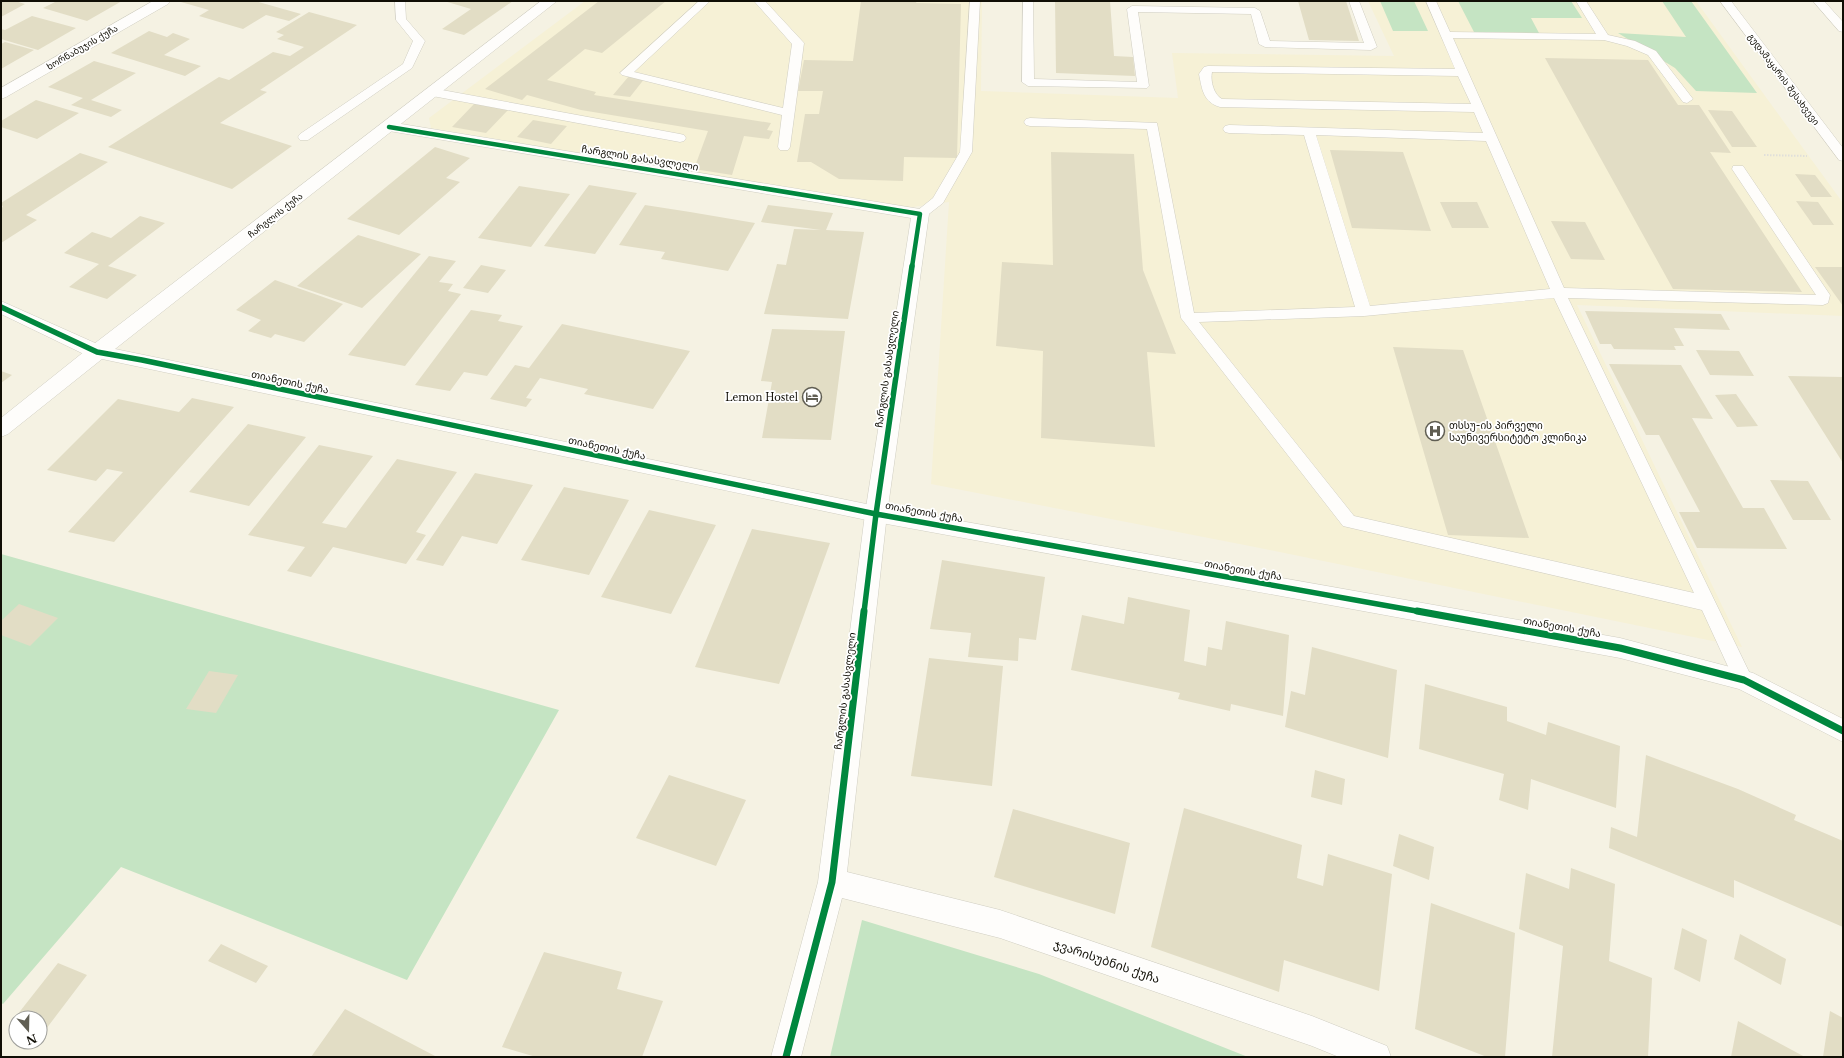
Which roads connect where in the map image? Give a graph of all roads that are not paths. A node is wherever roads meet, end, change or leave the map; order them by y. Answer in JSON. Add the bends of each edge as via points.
{"nodes":[{"id":1,"x":163,"y":1,"type":"edge"},
{"id":2,"x":400,"y":1,"type":"edge"},
{"id":3,"x":550,"y":1,"type":"edge"},
{"id":4,"x":705,"y":1,"type":"edge"},
{"id":5,"x":759,"y":1,"type":"edge"},
{"id":6,"x":975,"y":1,"type":"edge"},
{"id":7,"x":1028,"y":1,"type":"edge"},
{"id":8,"x":1354,"y":1,"type":"edge"},
{"id":9,"x":1431,"y":1,"type":"edge"},
{"id":10,"x":1581,"y":1,"type":"edge"},
{"id":11,"x":1725,"y":1,"type":"edge"},
{"id":12,"x":1818,"y":1,"type":"edge"},
{"id":13,"x":1843,"y":29,"type":"edge"},
{"id":14,"x":1447,"y":35,"type":"junction"},
{"id":15,"x":1604,"y":37,"type":"junction"},
{"id":16,"x":1464,"y":73,"type":"junction"},
{"id":17,"x":431,"y":92,"type":"junction"},
{"id":18,"x":1,"y":94,"type":"edge"},
{"id":19,"x":1687,"y":99,"type":"dead end"},
{"id":20,"x":1479,"y":108,"type":"junction"},
{"id":21,"x":789,"y":113,"type":"junction"},
{"id":22,"x":1030,"y":122,"type":"dead end"},
{"id":23,"x":389,"y":127,"type":"junction"},
{"id":24,"x":1229,"y":129,"type":"dead end"},
{"id":25,"x":1309,"y":131,"type":"junction"},
{"id":26,"x":304,"y":137,"type":"dead end"},
{"id":27,"x":1491,"y":137,"type":"junction"},
{"id":28,"x":680,"y":138,"type":"dead end"},
{"id":29,"x":784,"y":146,"type":"dead end"},
{"id":30,"x":1842,"y":156,"type":"edge"},
{"id":31,"x":1738,"y":169,"type":"road end"},
{"id":32,"x":920,"y":214,"type":"junction"},
{"id":33,"x":1560,"y":293,"type":"junction"},
{"id":34,"x":1,"y":307,"type":"edge"},
{"id":35,"x":1364,"y":310,"type":"junction"},
{"id":36,"x":1188,"y":318,"type":"junction"},
{"id":37,"x":97,"y":352,"type":"junction"},
{"id":38,"x":1,"y":429,"type":"edge"},
{"id":39,"x":876,"y":514,"type":"junction"},
{"id":40,"x":1708,"y":604,"type":"junction"},
{"id":41,"x":1744,"y":680,"type":"junction"},
{"id":42,"x":1843,"y":731,"type":"edge"},
{"id":43,"x":832,"y":882,"type":"junction"},
{"id":44,"x":786,"y":1057,"type":"edge"},
{"id":45,"x":1376,"y":1057,"type":"edge"}],
"edges":[{"from":1,"to":18,"type":"street","name":"ხორნაბუჯის ქუჩა"},
{"from":2,"to":26,"type":"lane","via":[[401,20],[419,41],[408,66]]},
{"from":3,"to":17,"type":"street","name":"ჩარგლის ქუჩა"},
{"from":4,"to":21,"type":"lane","via":[[626,73]]},
{"from":5,"to":21,"type":"lane","via":[[798,43]]},
{"from":6,"to":32,"type":"lane","via":[[966,152],[938,200]]},
{"from":7,"to":8,"type":"lane","via":[[1028,82],[1143,86],[1132,9],[1255,11],[1265,44],[1371,47]]},
{"from":9,"to":14,"type":"lane"},
{"from":10,"to":15,"type":"lane"},
{"from":11,"to":30,"type":"lane","name":"გუდამაყარის შესახვევი"},
{"from":12,"to":13,"type":"lane"},
{"from":14,"to":15,"type":"lane"},
{"from":14,"to":16,"type":"lane"},
{"from":15,"to":19,"type":"lane","via":[[1631,43],[1652,53]]},
{"from":16,"to":20,"type":"lane"},
{"from":16,"to":20,"type":"lane","via":[[1208,69],[1205,74],[1211,98],[1220,104]]},
{"from":17,"to":23,"type":"street","name":"ჩარგლის ქუჩა"},
{"from":17,"to":28,"type":"lane"},
{"from":20,"to":27,"type":"lane"},
{"from":21,"to":29,"type":"lane"},
{"from":22,"to":36,"type":"lane","via":[[1153,126]]},
{"from":23,"to":32,"type":"street","name":"ჩარგლის გასასვლელი"},
{"from":23,"to":37,"type":"street","name":"ჩარგლის ქუჩა"},
{"from":24,"to":25,"type":"lane"},
{"from":25,"to":27,"type":"lane"},
{"from":25,"to":35,"type":"lane"},
{"from":27,"to":33,"type":"lane"},
{"from":31,"to":33,"type":"lane","via":[[1823,295],[1823,300]]},
{"from":32,"to":39,"type":"street","name":"ჩარგლის გასასვლელი"},
{"from":33,"to":35,"type":"lane"},
{"from":33,"to":40,"type":"lane"},
{"from":34,"to":37,"type":"street","name":"თიანეთის ქუჩა"},
{"from":35,"to":36,"type":"lane"},
{"from":36,"to":40,"type":"lane","via":[[1349,521]]},
{"from":37,"to":38,"type":"street","name":"ჩარგლის ქუჩა"},
{"from":37,"to":39,"type":"street","name":"თიანეთის ქუჩა"},
{"from":39,"to":41,"type":"street","name":"თიანეთის ქუჩა","via":[[1620,648]]},
{"from":39,"to":43,"type":"street","name":"ჩარგლის გასასვლელი"},
{"from":40,"to":41,"type":"lane"},
{"from":41,"to":42,"type":"street","name":"თიანეთის ქუჩა"},
{"from":43,"to":44,"type":"street","name":"ჩარგლის გასასვლელი"},
{"from":43,"to":45,"type":"street","name":"ჯვარისუბნის ქუჩა","via":[[1000,924],[1312,1031]]}]}
